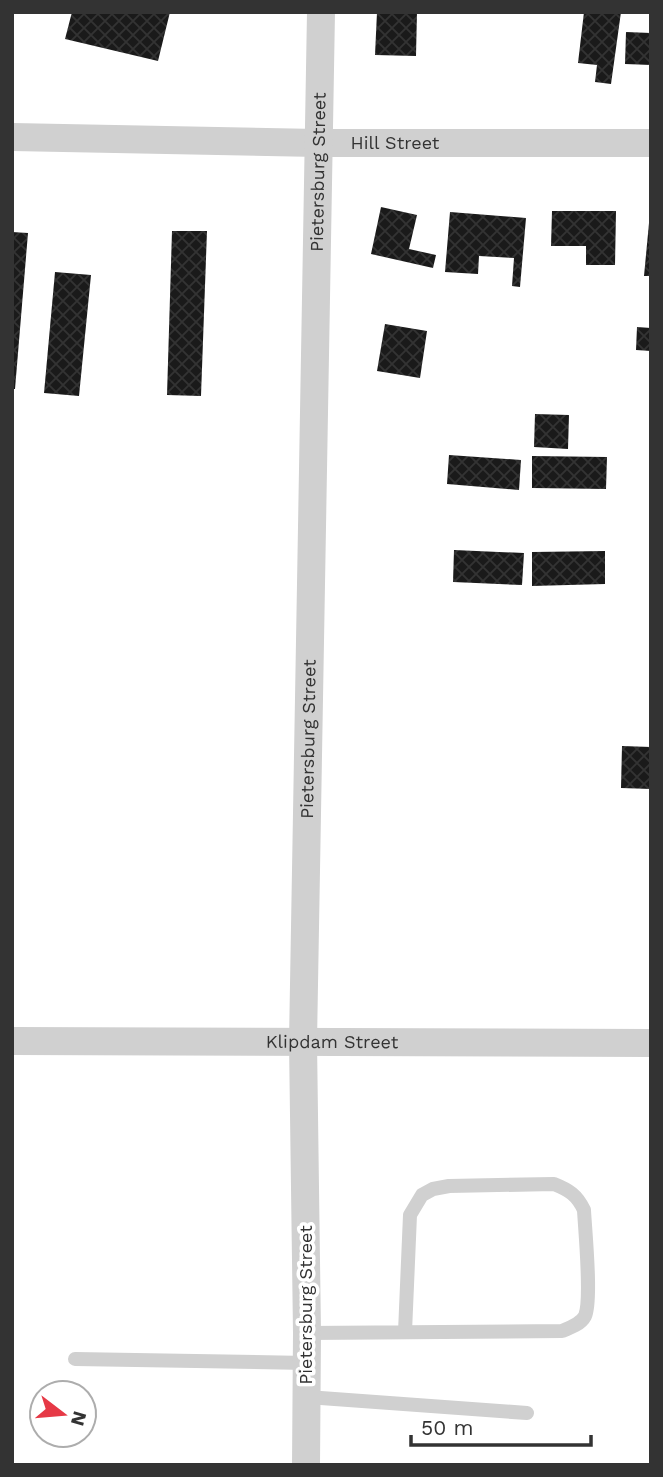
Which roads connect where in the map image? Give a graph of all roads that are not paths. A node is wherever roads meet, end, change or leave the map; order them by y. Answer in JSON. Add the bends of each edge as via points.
{"nodes":[{"id":1,"x":321,"y":12,"type":"edge"},
{"id":2,"x":12,"y":137,"type":"edge"},
{"id":3,"x":318,"y":143,"type":"junction"},
{"id":4,"x":651,"y":144,"type":"edge"},
{"id":5,"x":12,"y":1041,"type":"edge"},
{"id":6,"x":303,"y":1042,"type":"junction"},
{"id":7,"x":651,"y":1043,"type":"edge"},
{"id":8,"x":405,"y":1332,"type":"junction"},
{"id":9,"x":307,"y":1333,"type":"junction"},
{"id":10,"x":75,"y":1359,"type":"dead end"},
{"id":11,"x":307,"y":1363,"type":"junction"},
{"id":12,"x":307,"y":1397,"type":"junction"},
{"id":13,"x":527,"y":1413,"type":"dead end"},
{"id":14,"x":306,"y":1465,"type":"edge"}],
"edges":[{"from":1,"to":3,"type":"street","name":"Pietersburg Street"},
{"from":2,"to":3,"type":"street","name":"Hill Street"},
{"from":3,"to":4,"type":"street","name":"Hill Street"},
{"from":3,"to":6,"type":"street","name":"Pietersburg Street"},
{"from":5,"to":6,"type":"street","name":"Klipdam Street"},
{"from":6,"to":7,"type":"street","name":"Klipdam Street"},
{"from":6,"to":9,"type":"street","name":"Pietersburg Street"},
{"from":8,"to":8,"type":"lane","via":[[562,1331],[575,1325],[585,1316],[588,1291],[584,1210],[578,1198],[554,1184],[449,1186],[422,1195],[410,1215]]},
{"from":8,"to":9,"type":"lane"},
{"from":9,"to":11,"type":"street","name":"Pietersburg Street"},
{"from":10,"to":11,"type":"lane"},
{"from":11,"to":12,"type":"street","name":"Pietersburg Street"},
{"from":12,"to":13,"type":"lane"},
{"from":12,"to":14,"type":"street","name":"Pietersburg Street"}]}
